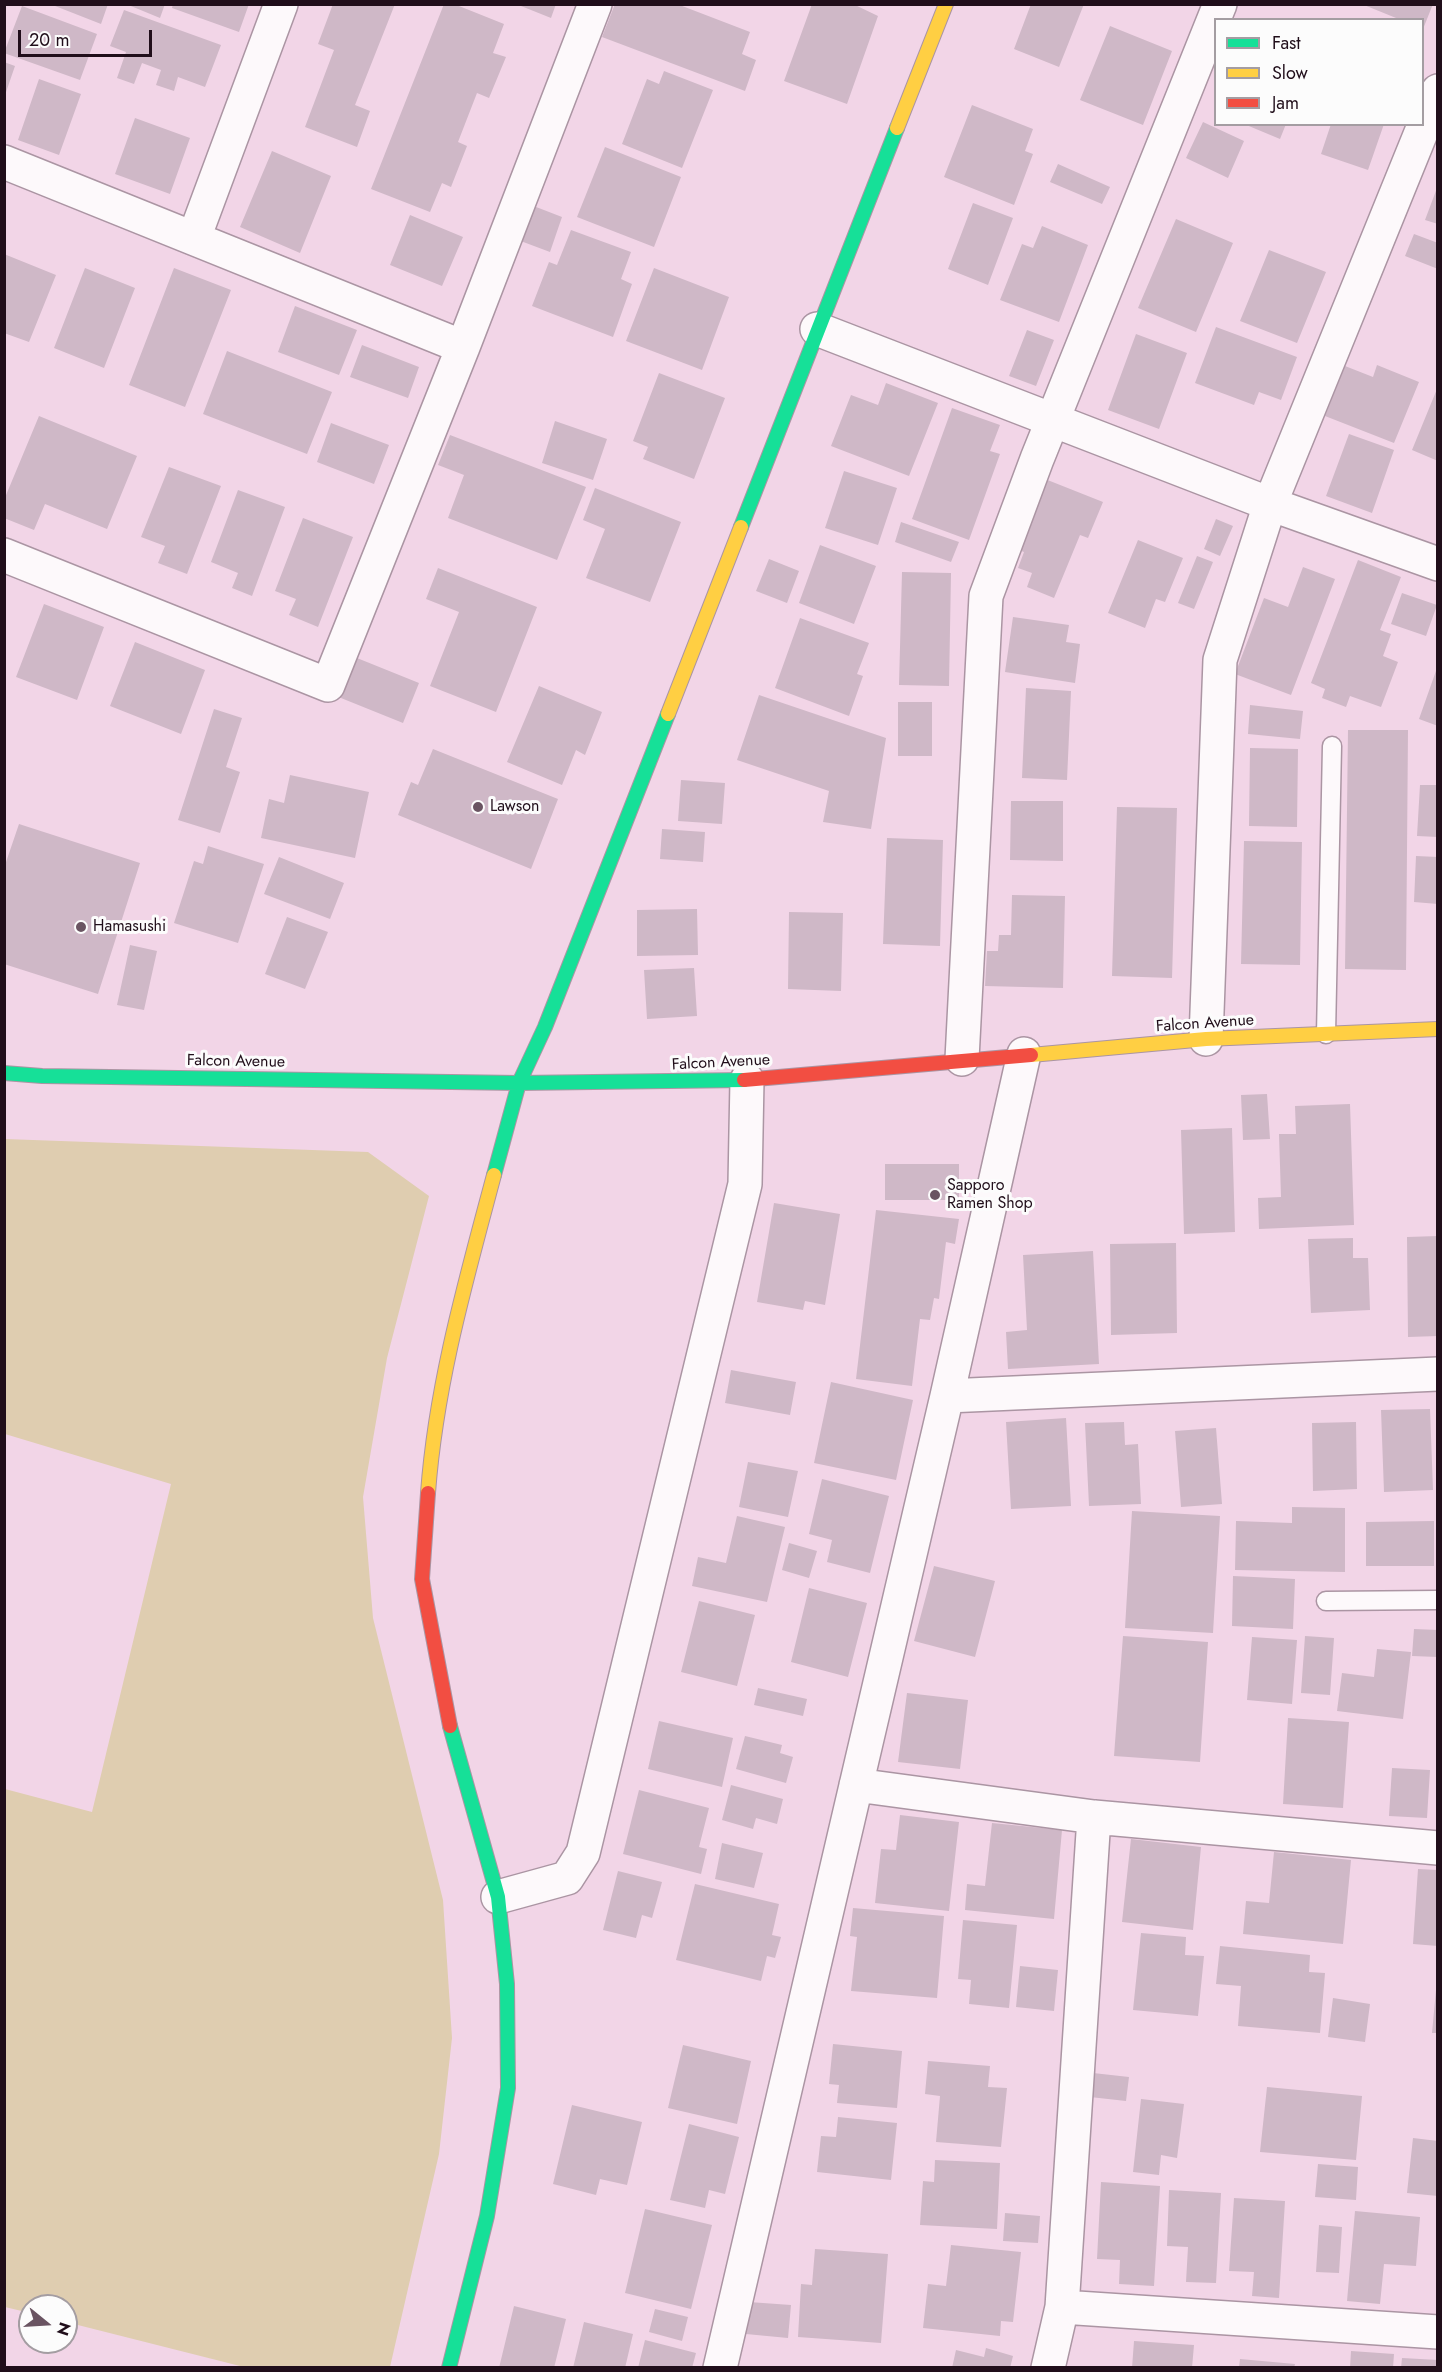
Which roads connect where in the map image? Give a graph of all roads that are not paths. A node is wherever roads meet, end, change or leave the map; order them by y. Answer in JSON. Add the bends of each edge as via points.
{"nodes":[{"id":1,"x":282,"y":4,"type":"edge"},
{"id":2,"x":595,"y":4,"type":"edge"},
{"id":3,"x":946,"y":4,"type":"edge"},
{"id":4,"x":1220,"y":4,"type":"edge"},
{"id":5,"x":1214,"y":18,"type":"edge"},
{"id":6,"x":1214,"y":19,"type":"edge"},
{"id":7,"x":1437,"y":91,"type":"edge"},
{"id":8,"x":1424,"y":123,"type":"edge"},
{"id":9,"x":1423,"y":126,"type":"edge"},
{"id":10,"x":4,"y":162,"type":"edge"},
{"id":11,"x":194,"y":238,"type":"junction"},
{"id":12,"x":817,"y":329,"type":"junction"},
{"id":13,"x":463,"y":347,"type":"junction"},
{"id":14,"x":1053,"y":421,"type":"junction"},
{"id":15,"x":1270,"y":504,"type":"junction"},
{"id":16,"x":4,"y":555,"type":"edge"},
{"id":17,"x":1437,"y":564,"type":"edge"},
{"id":18,"x":1332,"y":746,"type":"dead end"},
{"id":19,"x":1437,"y":1029,"type":"edge"},
{"id":20,"x":1326,"y":1034,"type":"junction"},
{"id":21,"x":1206,"y":1039,"type":"junction"},
{"id":22,"x":1024,"y":1054,"type":"junction"},
{"id":23,"x":962,"y":1059,"type":"junction"},
{"id":24,"x":4,"y":1073,"type":"edge"},
{"id":25,"x":747,"y":1080,"type":"junction"},
{"id":26,"x":519,"y":1083,"type":"junction"},
{"id":27,"x":1437,"y":1374,"type":"edge"},
{"id":28,"x":947,"y":1396,"type":"junction"},
{"id":29,"x":1437,"y":1600,"type":"edge"},
{"id":30,"x":1326,"y":1602,"type":"dead end"},
{"id":31,"x":856,"y":1785,"type":"junction"},
{"id":32,"x":1094,"y":1816,"type":"junction"},
{"id":33,"x":1437,"y":1848,"type":"edge"},
{"id":34,"x":498,"y":1897,"type":"junction"},
{"id":35,"x":1062,"y":2307,"type":"junction"},
{"id":36,"x":1437,"y":2332,"type":"edge"},
{"id":37,"x":449,"y":2367,"type":"edge"},
{"id":38,"x":720,"y":2367,"type":"edge"},
{"id":39,"x":1048,"y":2367,"type":"edge"}],
"edges":[{"from":1,"to":11,"type":"street"},
{"from":2,"to":13,"type":"street"},
{"from":3,"to":12,"type":"street"},
{"from":4,"to":5,"type":"street"},
{"from":6,"to":14,"type":"street"},
{"from":7,"to":8,"type":"street"},
{"from":9,"to":15,"type":"street"},
{"from":10,"to":11,"type":"street"},
{"from":11,"to":13,"type":"street"},
{"from":12,"to":14,"type":"street"},
{"from":12,"to":26,"type":"street","via":[[545,1027]]},
{"from":13,"to":16,"type":"street","via":[[328,685]]},
{"from":14,"to":15,"type":"street"},
{"from":14,"to":23,"type":"street","via":[[986,596]]},
{"from":15,"to":17,"type":"street"},
{"from":15,"to":21,"type":"street","via":[[1220,660]]},
{"from":18,"to":20,"type":"lane"},
{"from":19,"to":20,"type":"street","name":"Falcon Avenue"},
{"from":20,"to":21,"type":"street","name":"Falcon Avenue"},
{"from":21,"to":22,"type":"street","name":"Falcon Avenue"},
{"from":22,"to":23,"type":"street","name":"Falcon Avenue"},
{"from":22,"to":28,"type":"street"},
{"from":23,"to":25,"type":"street","name":"Falcon Avenue"},
{"from":24,"to":26,"type":"street","name":"Falcon Avenue"},
{"from":25,"to":26,"type":"street","name":"Falcon Avenue"},
{"from":25,"to":34,"type":"street","via":[[745,1184],[583,1853],[567,1878]]},
{"from":26,"to":34,"type":"street","via":[[458,1309],[432,1436],[422,1579],[445,1710]]},
{"from":27,"to":28,"type":"street"},
{"from":28,"to":31,"type":"street"},
{"from":29,"to":30,"type":"lane"},
{"from":31,"to":32,"type":"street"},
{"from":31,"to":38,"type":"street"},
{"from":32,"to":33,"type":"street"},
{"from":32,"to":35,"type":"street"},
{"from":34,"to":37,"type":"street","via":[[507,1984],[508,2088],[487,2216]]},
{"from":35,"to":36,"type":"street"},
{"from":35,"to":39,"type":"street"}]}
